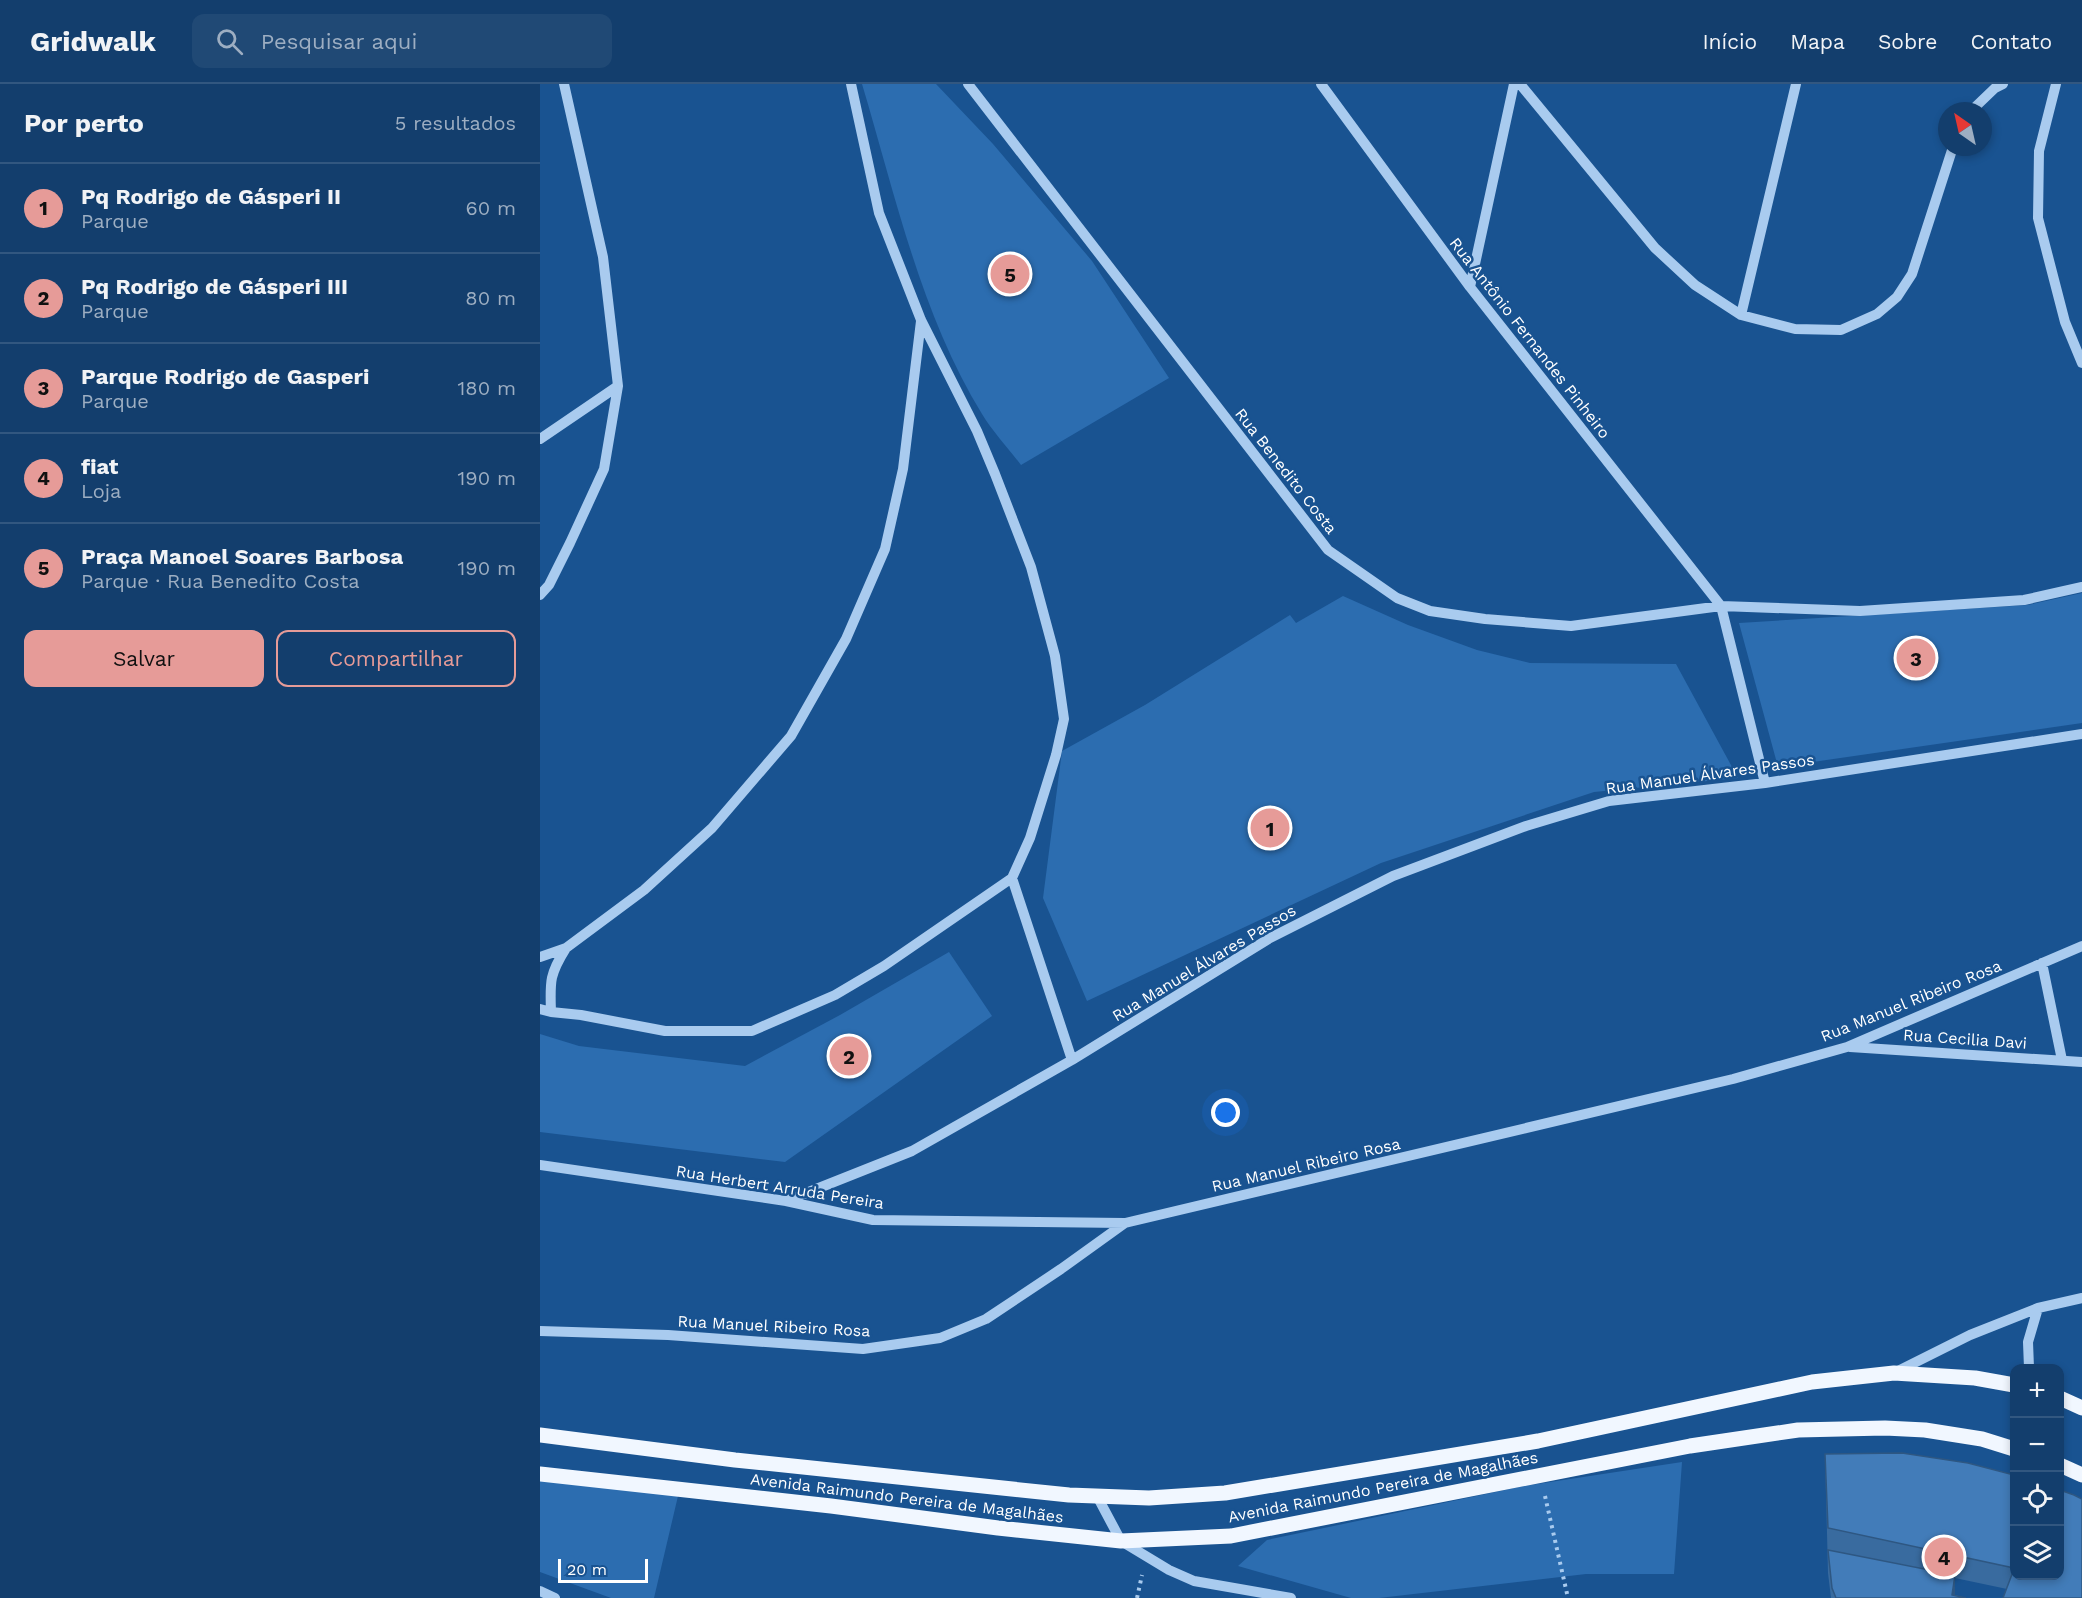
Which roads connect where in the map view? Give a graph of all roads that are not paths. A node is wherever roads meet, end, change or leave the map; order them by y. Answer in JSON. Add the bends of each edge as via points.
{"nodes":[{"id":1,"x":564,"y":84,"type":"edge"},
{"id":2,"x":851,"y":84,"type":"edge"},
{"id":3,"x":968,"y":84,"type":"edge"},
{"id":4,"x":1321,"y":84,"type":"edge"},
{"id":5,"x":1514,"y":84,"type":"edge"},
{"id":6,"x":1521,"y":84,"type":"edge"},
{"id":7,"x":1796,"y":84,"type":"edge"},
{"id":8,"x":2003,"y":84,"type":"edge"},
{"id":9,"x":2056,"y":84,"type":"edge"},
{"id":10,"x":1980,"y":102,"type":"edge"},
{"id":11,"x":1950,"y":156,"type":"edge"},
{"id":12,"x":1470,"y":287,"type":"junction"},
{"id":13,"x":1741,"y":315,"type":"junction"},
{"id":14,"x":921,"y":320,"type":"junction"},
{"id":15,"x":2082,"y":363,"type":"edge"},
{"id":16,"x":618,"y":386,"type":"junction"},
{"id":17,"x":540,"y":439,"type":"edge"},
{"id":18,"x":2082,"y":587,"type":"edge"},
{"id":19,"x":540,"y":595,"type":"edge"},
{"id":20,"x":1721,"y":606,"type":"junction"},
{"id":21,"x":2082,"y":734,"type":"edge"},
{"id":22,"x":1765,"y":783,"type":"junction"},
{"id":23,"x":1012,"y":878,"type":"junction"},
{"id":24,"x":2082,"y":946,"type":"edge"},
{"id":25,"x":566,"y":948,"type":"junction"},
{"id":26,"x":540,"y":957,"type":"edge"},
{"id":27,"x":2042,"y":963,"type":"junction"},
{"id":28,"x":545,"y":1011,"type":"edge"},
{"id":29,"x":1847,"y":1047,"type":"junction"},
{"id":30,"x":1072,"y":1060,"type":"junction"},
{"id":31,"x":2062,"y":1060,"type":"junction"},
{"id":32,"x":2082,"y":1062,"type":"edge"},
{"id":33,"x":540,"y":1165,"type":"edge"},
{"id":34,"x":786,"y":1201,"type":"junction"},
{"id":35,"x":1125,"y":1223,"type":"junction"},
{"id":36,"x":2082,"y":1298,"type":"edge"},
{"id":37,"x":2038,"y":1308,"type":"junction"},
{"id":38,"x":540,"y":1331,"type":"edge"},
{"id":39,"x":2029,"y":1364,"type":"edge"},
{"id":40,"x":1894,"y":1373,"type":"junction"},
{"id":41,"x":2010,"y":1383,"type":"edge"},
{"id":42,"x":2064,"y":1400,"type":"edge"},
{"id":43,"x":2082,"y":1408,"type":"edge"},
{"id":44,"x":540,"y":1435,"type":"edge"},
{"id":45,"x":2010,"y":1448,"type":"edge"},
{"id":46,"x":2064,"y":1467,"type":"edge"},
{"id":47,"x":540,"y":1474,"type":"edge"},
{"id":48,"x":2082,"y":1475,"type":"edge"},
{"id":49,"x":1096,"y":1496,"type":"junction"},
{"id":50,"x":1121,"y":1540,"type":"junction"},
{"id":51,"x":540,"y":1590,"type":"edge"},
{"id":52,"x":555,"y":1598,"type":"edge"},
{"id":53,"x":1291,"y":1598,"type":"edge"}],
"edges":[{"from":1,"to":16,"type":"street","via":[[603,257]]},
{"from":2,"to":14,"type":"street","via":[[879,213]]},
{"from":3,"to":20,"type":"street","name":"Rua Benedito Costa","via":[[1328,550],[1398,598],[1430,611],[1463,616],[1571,626]]},
{"from":4,"to":12,"type":"street","name":"Rua Antônio Fernandes Pinheiro"},
{"from":5,"to":12,"type":"street"},
{"from":6,"to":13,"type":"street","via":[[1655,248],[1695,285]]},
{"from":7,"to":13,"type":"street"},
{"from":8,"to":10,"type":"street"},
{"from":9,"to":15,"type":"street","via":[[2039,151],[2038,218],[2065,322]]},
{"from":11,"to":13,"type":"street","via":[[1912,274],[1897,297],[1877,314],[1841,330],[1796,329]]},
{"from":12,"to":20,"type":"street","name":"Rua Antônio Fernandes Pinheiro"},
{"from":14,"to":23,"type":"street","via":[[995,474],[1031,567],[1055,656],[1064,719],[1032,829]]},
{"from":14,"to":25,"type":"street","via":[[903,469],[885,549],[846,639],[802,717],[791,736],[712,828],[644,890]]},
{"from":16,"to":17,"type":"street"},
{"from":16,"to":19,"type":"street","via":[[604,469],[549,585]]},
{"from":18,"to":20,"type":"street","via":[[2024,600],[1860,611]]},
{"from":20,"to":22,"type":"street","name":"Rua Antônio Fernandes Pinheiro"},
{"from":21,"to":22,"type":"street","name":"Rua Manuel Álvares Passos"},
{"from":22,"to":30,"type":"street","name":"Rua Manuel Álvares Passos","via":[[1609,801],[1526,826],[1393,876],[1270,938]]},
{"from":23,"to":28,"type":"street","via":[[835,995],[752,1031],[665,1031]]},
{"from":23,"to":30,"type":"street"},
{"from":24,"to":27,"type":"street","name":"Rua Manuel Ribeiro Rosa"},
{"from":25,"to":26,"type":"street"},
{"from":25,"to":28,"type":"street","via":[[554,966]]},
{"from":27,"to":29,"type":"street","name":"Rua Manuel Ribeiro Rosa"},
{"from":27,"to":31,"type":"street"},
{"from":29,"to":31,"type":"street","name":"Rua Cecilia Davi"},
{"from":29,"to":35,"type":"street","name":"Rua Manuel Ribeiro Rosa","via":[[1733,1079]]},
{"from":30,"to":34,"type":"street","name":"Rua Manuel Álvares Passos","via":[[912,1151]]},
{"from":31,"to":32,"type":"street","name":"Rua Cecilia Davi"},
{"from":33,"to":34,"type":"street","name":"Rua Herbert Arruda Pereira"},
{"from":34,"to":35,"type":"street","name":"Rua Herbert Arruda Pereira","via":[[873,1220]]},
{"from":35,"to":38,"type":"street","name":"Rua Manuel Ribeiro Rosa","via":[[986,1319],[940,1338],[863,1349],[668,1335]]},
{"from":36,"to":37,"type":"street"},
{"from":37,"to":39,"type":"street","via":[[2028,1342]]},
{"from":37,"to":40,"type":"street","via":[[1970,1335]]},
{"from":40,"to":41,"type":"main road","name":"Avenida Raimundo Pereira de Magalhães"},
{"from":40,"to":49,"type":"main road","name":"Avenida Raimundo Pereira de Magalhães","via":[[1812,1382],[1538,1441],[1225,1493],[1149,1498]]},
{"from":42,"to":43,"type":"main road"},
{"from":44,"to":49,"type":"main road","name":"Avenida Raimundo Pereira de Magalhães","via":[[735,1460]]},
{"from":45,"to":50,"type":"main road","name":"Avenida Raimundo Pereira de Magalhães","via":[[1925,1430],[1798,1430],[1690,1446],[1231,1536]]},
{"from":46,"to":48,"type":"main road"},
{"from":47,"to":50,"type":"main road","name":"Avenida Raimundo Pereira de Magalhães"},
{"from":49,"to":50,"type":"street"},
{"from":50,"to":53,"type":"street","via":[[1194,1581]]},
{"from":51,"to":52,"type":"street"}]}
